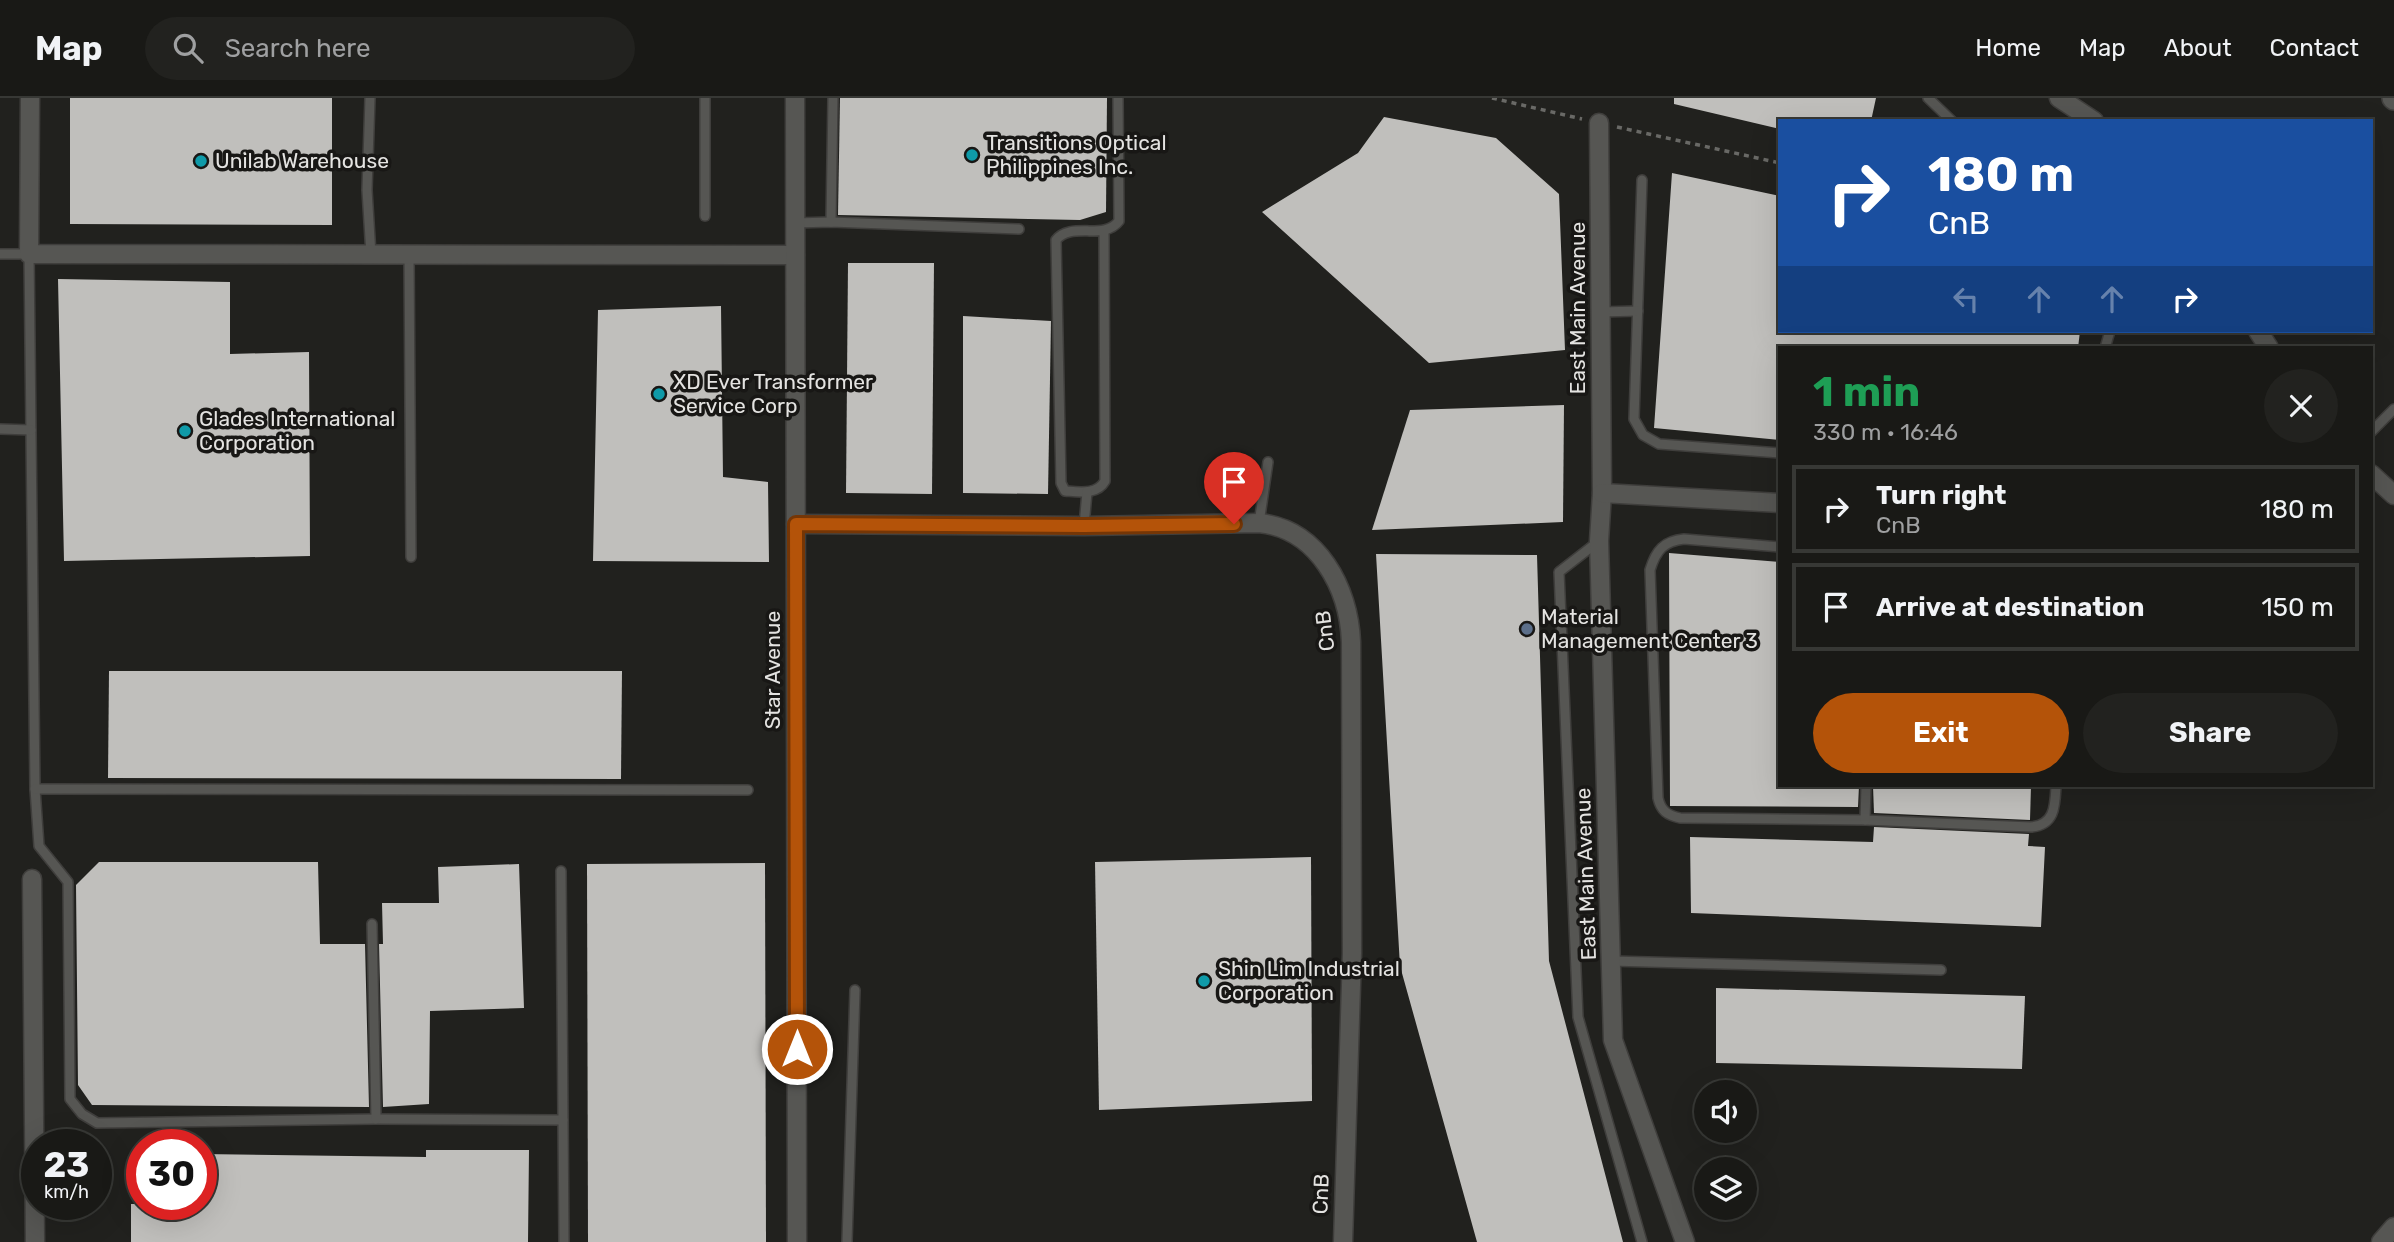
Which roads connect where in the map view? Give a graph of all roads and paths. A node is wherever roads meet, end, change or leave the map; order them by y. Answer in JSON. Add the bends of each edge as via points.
{"nodes":[{"id":1,"x":30,"y":98,"type":"edge"},
{"id":2,"x":370,"y":98,"type":"edge"},
{"id":3,"x":705,"y":98,"type":"edge"},
{"id":4,"x":794,"y":98,"type":"edge"},
{"id":5,"x":833,"y":98,"type":"edge"},
{"id":6,"x":1118,"y":98,"type":"edge"},
{"id":7,"x":1492,"y":98,"type":"edge"},
{"id":8,"x":1928,"y":98,"type":"edge"},
{"id":9,"x":2059,"y":98,"type":"edge"},
{"id":10,"x":2083,"y":98,"type":"edge"},
{"id":11,"x":1950,"y":119,"type":"edge"},
{"id":12,"x":2093,"y":119,"type":"edge"},
{"id":13,"x":2095,"y":119,"type":"edge"},
{"id":14,"x":1599,"y":123,"type":"junction"},
{"id":15,"x":1778,"y":163,"type":"edge"},
{"id":16,"x":1642,"y":180,"type":"dead end"},
{"id":17,"x":705,"y":215,"type":"dead end"},
{"id":18,"x":831,"y":222,"type":"junction"},
{"id":19,"x":795,"y":223,"type":"junction"},
{"id":20,"x":1018,"y":229,"type":"dead end"},
{"id":21,"x":1104,"y":231,"type":"junction"},
{"id":22,"x":0,"y":254,"type":"edge"},
{"id":23,"x":29,"y":254,"type":"junction"},
{"id":24,"x":409,"y":255,"type":"junction"},
{"id":25,"x":795,"y":255,"type":"junction"},
{"id":26,"x":371,"y":256,"type":"junction"},
{"id":27,"x":1638,"y":311,"type":"junction"},
{"id":28,"x":1601,"y":313,"type":"junction"},
{"id":29,"x":2394,"y":410,"type":"edge"},
{"id":30,"x":0,"y":429,"type":"edge"},
{"id":31,"x":31,"y":430,"type":"junction"},
{"id":32,"x":2373,"y":430,"type":"edge"},
{"id":33,"x":1778,"y":453,"type":"edge"},
{"id":34,"x":1268,"y":462,"type":"dead end"},
{"id":35,"x":2373,"y":476,"type":"edge"},
{"id":36,"x":1087,"y":492,"type":"junction"},
{"id":37,"x":1602,"y":493,"type":"junction"},
{"id":38,"x":2394,"y":495,"type":"edge"},
{"id":39,"x":1778,"y":503,"type":"edge"},
{"id":40,"x":1259,"y":523,"type":"junction"},
{"id":41,"x":796,"y":524,"type":"junction"},
{"id":42,"x":1084,"y":526,"type":"junction"},
{"id":43,"x":1599,"y":541,"type":"junction"},
{"id":44,"x":1778,"y":547,"type":"edge"},
{"id":45,"x":411,"y":557,"type":"dead end"},
{"id":46,"x":1867,"y":787,"type":"edge"},
{"id":47,"x":2056,"y":787,"type":"edge"},
{"id":48,"x":34,"y":789,"type":"junction"},
{"id":49,"x":748,"y":790,"type":"dead end"},
{"id":50,"x":1866,"y":820,"type":"junction"},
{"id":51,"x":561,"y":871,"type":"dead end"},
{"id":52,"x":32,"y":879,"type":"dead end"},
{"id":53,"x":372,"y":924,"type":"dead end"},
{"id":54,"x":1611,"y":961,"type":"junction"},
{"id":55,"x":1941,"y":970,"type":"dead end"},
{"id":56,"x":855,"y":990,"type":"dead end"},
{"id":57,"x":376,"y":1119,"type":"junction"},
{"id":58,"x":563,"y":1120,"type":"junction"},
{"id":59,"x":2394,"y":1227,"type":"edge"},
{"id":60,"x":34,"y":1242,"type":"edge"},
{"id":61,"x":564,"y":1242,"type":"edge"},
{"id":62,"x":797,"y":1242,"type":"edge"},
{"id":63,"x":847,"y":1242,"type":"edge"},
{"id":64,"x":1343,"y":1242,"type":"edge"},
{"id":65,"x":1643,"y":1242,"type":"edge"},
{"id":66,"x":1685,"y":1242,"type":"edge"},
{"id":67,"x":2381,"y":1242,"type":"edge"}],
"edges":[{"from":1,"to":23,"type":"street"},
{"from":2,"to":26,"type":"lane","via":[[367,190]]},
{"from":3,"to":17,"type":"lane"},
{"from":4,"to":19,"type":"street","name":"Star Avenue"},
{"from":5,"to":18,"type":"lane"},
{"from":6,"to":21,"type":"lane","via":[[1119,221]]},
{"from":7,"to":14,"type":"path"},
{"from":8,"to":11,"type":"lane"},
{"from":9,"to":12,"type":"street"},
{"from":10,"to":13,"type":"street"},
{"from":14,"to":15,"type":"path"},
{"from":14,"to":28,"type":"street","name":"East Main Avenue"},
{"from":16,"to":27,"type":"lane"},
{"from":18,"to":19,"type":"lane"},
{"from":18,"to":20,"type":"lane"},
{"from":19,"to":25,"type":"street","name":"Star Avenue"},
{"from":21,"to":36,"type":"lane","via":[[1105,481]]},
{"from":21,"to":36,"type":"lane","via":[[1065,233],[1056,240],[1061,483],[1065,491]]},
{"from":22,"to":23,"type":"lane"},
{"from":23,"to":26,"type":"street"},
{"from":23,"to":31,"type":"lane"},
{"from":24,"to":25,"type":"street"},
{"from":24,"to":26,"type":"street"},
{"from":24,"to":45,"type":"lane"},
{"from":25,"to":41,"type":"street","name":"Star Avenue"},
{"from":27,"to":28,"type":"lane"},
{"from":27,"to":33,"type":"lane","via":[[1634,419],[1643,435],[1659,443]]},
{"from":28,"to":37,"type":"street","name":"East Main Avenue"},
{"from":29,"to":32,"type":"lane"},
{"from":30,"to":31,"type":"lane"},
{"from":31,"to":48,"type":"lane"},
{"from":34,"to":40,"type":"lane"},
{"from":35,"to":38,"type":"street"},
{"from":36,"to":42,"type":"lane"},
{"from":37,"to":39,"type":"street"},
{"from":37,"to":43,"type":"street","name":"East Main Avenue"},
{"from":40,"to":42,"type":"street","name":"CnB"},
{"from":40,"to":64,"type":"street","name":"CnB","via":[[1292,533],[1318,554],[1338,582],[1350,629],[1352,953]]},
{"from":41,"to":42,"type":"street","name":"CnB"},
{"from":41,"to":62,"type":"street","name":"Star Avenue"},
{"from":43,"to":54,"type":"street","name":"East Main Avenue"},
{"from":43,"to":65,"type":"lane","via":[[1559,572],[1578,1017]]},
{"from":44,"to":50,"type":"lane","via":[[1684,538],[1661,546],[1653,559],[1660,806],[1680,818]]},
{"from":46,"to":50,"type":"lane"},
{"from":47,"to":50,"type":"lane","via":[[2053,814],[2040,826]]},
{"from":48,"to":49,"type":"lane"},
{"from":48,"to":57,"type":"lane","via":[[39,846],[68,882],[70,1099],[82,1114],[97,1122]]},
{"from":51,"to":58,"type":"lane"},
{"from":52,"to":60,"type":"street"},
{"from":53,"to":57,"type":"lane"},
{"from":54,"to":55,"type":"lane"},
{"from":54,"to":66,"type":"street","name":"East Main Avenue","via":[[1614,1040]]},
{"from":56,"to":63,"type":"lane"},
{"from":57,"to":58,"type":"lane"},
{"from":58,"to":61,"type":"lane"},
{"from":59,"to":67,"type":"street"}]}
